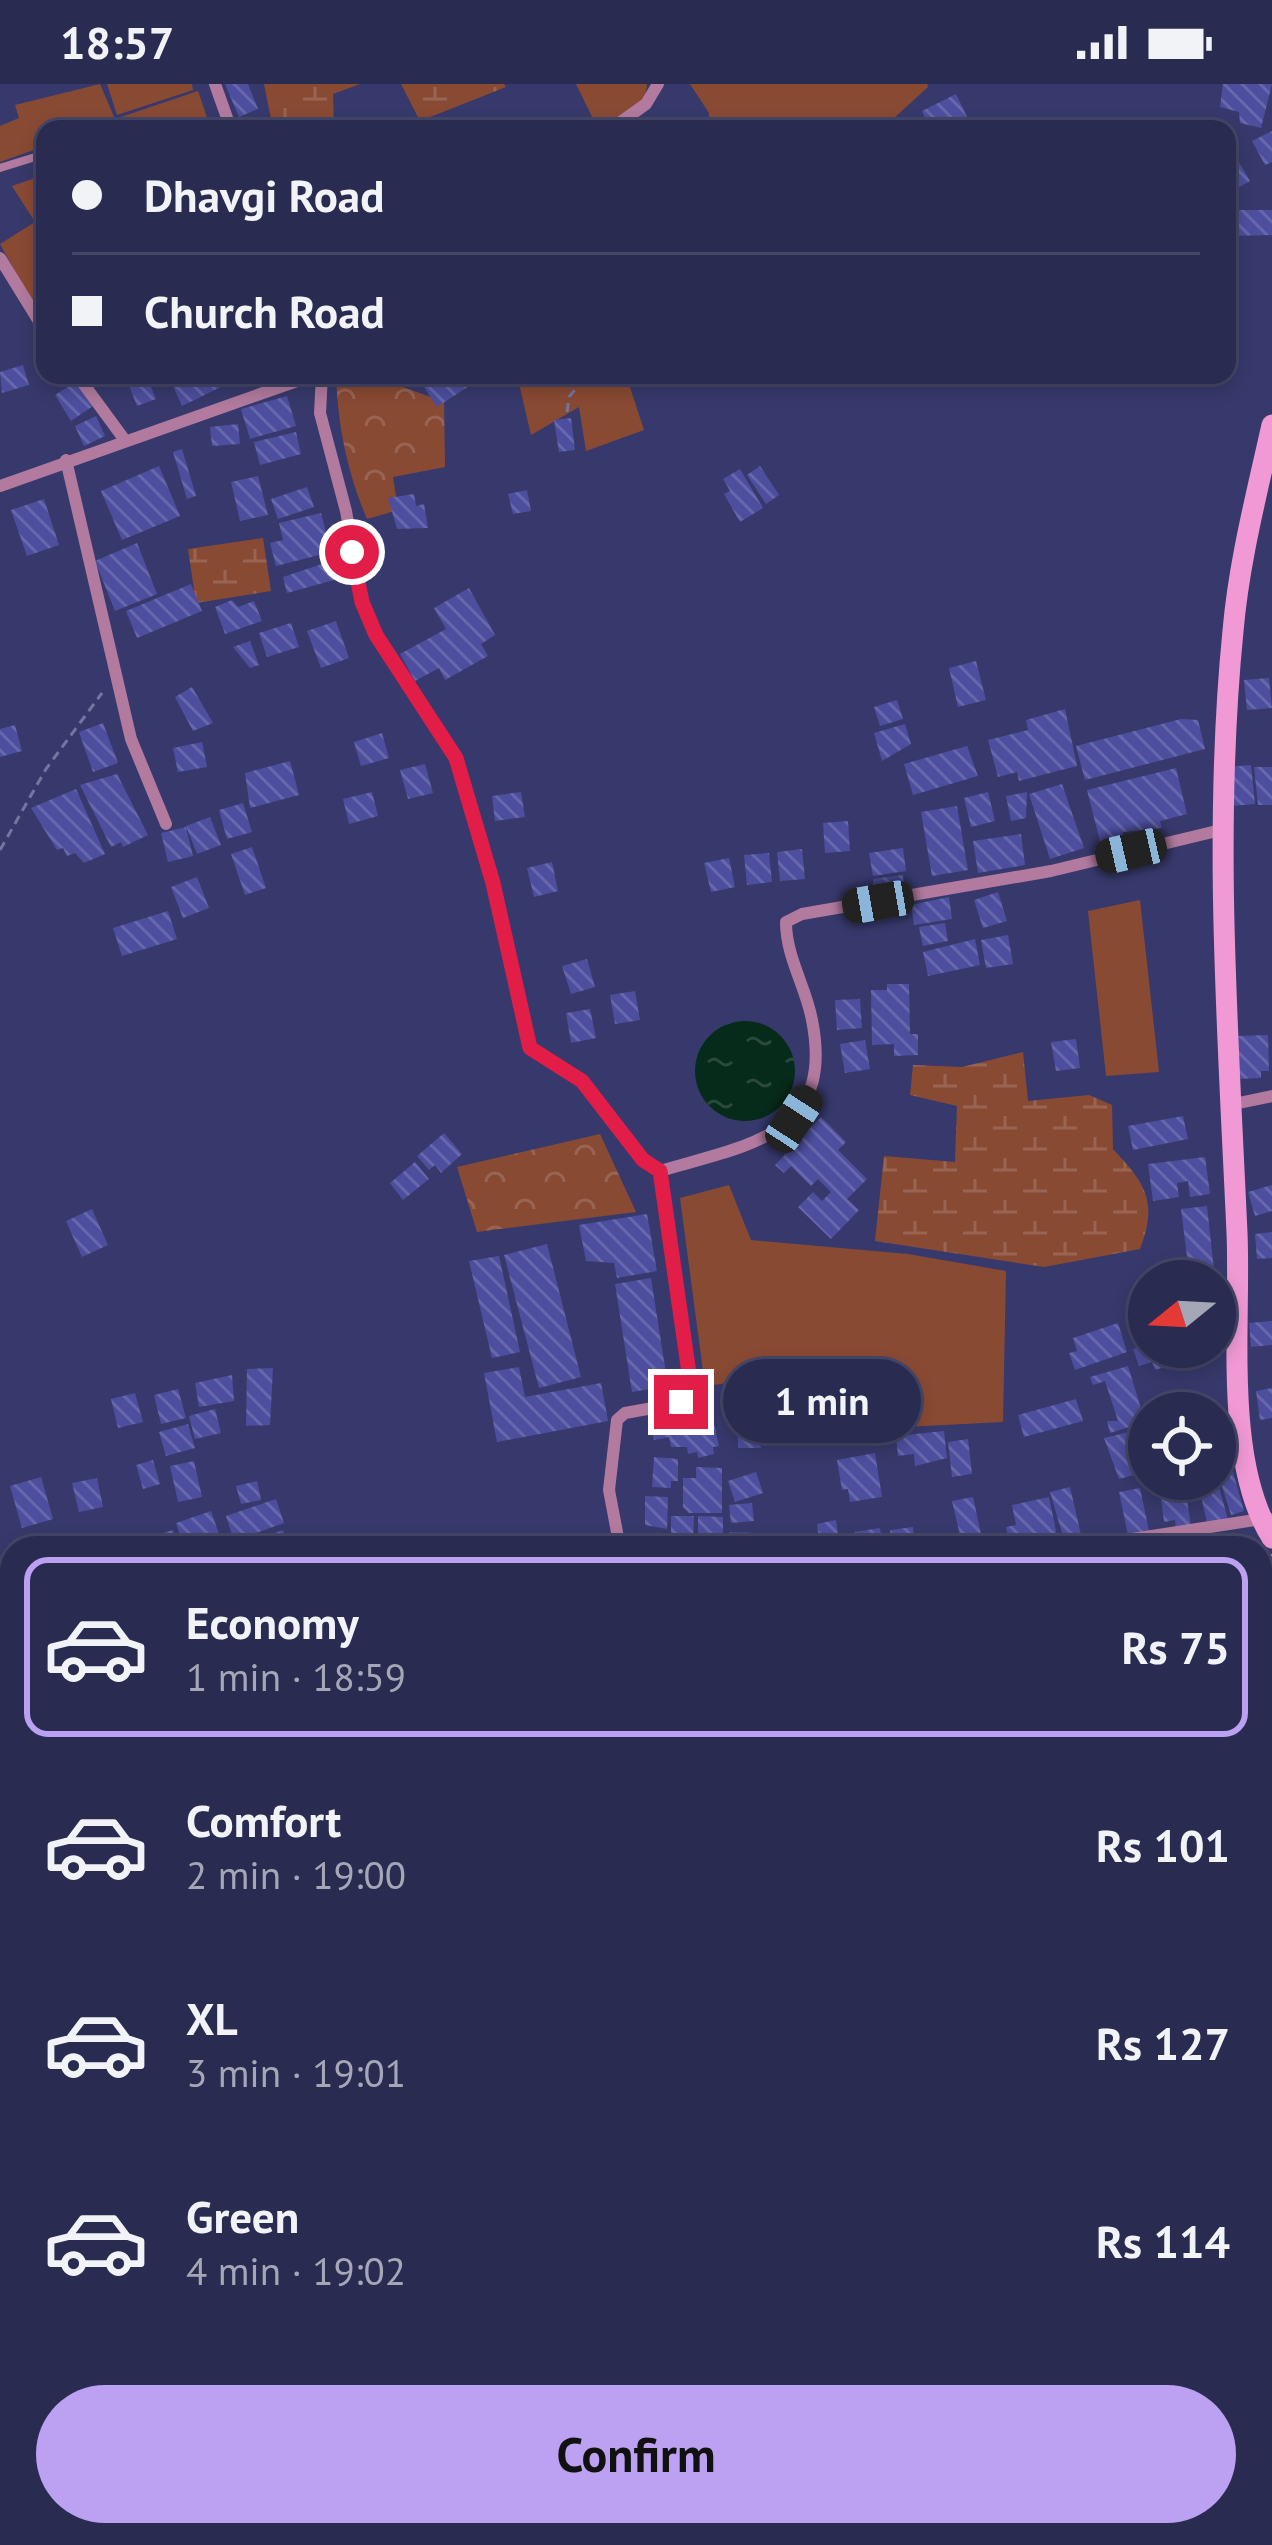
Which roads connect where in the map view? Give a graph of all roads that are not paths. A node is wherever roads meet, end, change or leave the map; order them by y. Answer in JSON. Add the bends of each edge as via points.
{"nodes":[{"id":1,"x":215,"y":84,"type":"edge"},
{"id":2,"x":658,"y":84,"type":"edge"},
{"id":3,"x":228,"y":120,"type":"edge"},
{"id":4,"x":624,"y":120,"type":"edge"},
{"id":5,"x":36,"y":157,"type":"edge"},
{"id":6,"x":0,"y":168,"type":"edge"},
{"id":7,"x":0,"y":258,"type":"edge"},
{"id":8,"x":36,"y":317,"type":"edge"},
{"id":9,"x":84,"y":384,"type":"edge"},
{"id":10,"x":291,"y":384,"type":"edge"},
{"id":11,"x":318,"y":384,"type":"edge"},
{"id":12,"x":1272,"y":425,"type":"edge"},
{"id":13,"x":124,"y":439,"type":"junction"},
{"id":14,"x":66,"y":460,"type":"junction"},
{"id":15,"x":0,"y":486,"type":"edge"},
{"id":16,"x":166,"y":824,"type":"dead end"},
{"id":17,"x":1225,"y":829,"type":"junction"},
{"id":18,"x":1272,"y":1096,"type":"edge"},
{"id":19,"x":1229,"y":1105,"type":"junction"},
{"id":20,"x":660,"y":1171,"type":"junction"},
{"id":21,"x":1268,"y":1525,"type":"edge"},
{"id":22,"x":618,"y":1536,"type":"edge"},
{"id":23,"x":1175,"y":1536,"type":"edge"}],
"edges":[{"from":1,"to":3,"type":"street"},
{"from":2,"to":4,"type":"street"},
{"from":5,"to":6,"type":"lane"},
{"from":7,"to":8,"type":"street"},
{"from":9,"to":13,"type":"street"},
{"from":10,"to":13,"type":"street"},
{"from":11,"to":20,"type":"street","via":[[362,602],[456,758],[530,1048],[582,1081]]},
{"from":12,"to":17,"type":"street","via":[[1233,628]]},
{"from":13,"to":14,"type":"street"},
{"from":14,"to":15,"type":"street"},
{"from":14,"to":16,"type":"street","via":[[131,739]]},
{"from":17,"to":19,"type":"street"},
{"from":17,"to":20,"type":"street","via":[[786,922],[812,1021],[816,1086],[766,1141]]},
{"from":18,"to":19,"type":"street"},
{"from":19,"to":21,"type":"street","via":[[1239,1380],[1246,1454]]},
{"from":20,"to":22,"type":"street","via":[[690,1380],[681,1402],[617,1420],[608,1490]]},
{"from":21,"to":23,"type":"street"}]}
